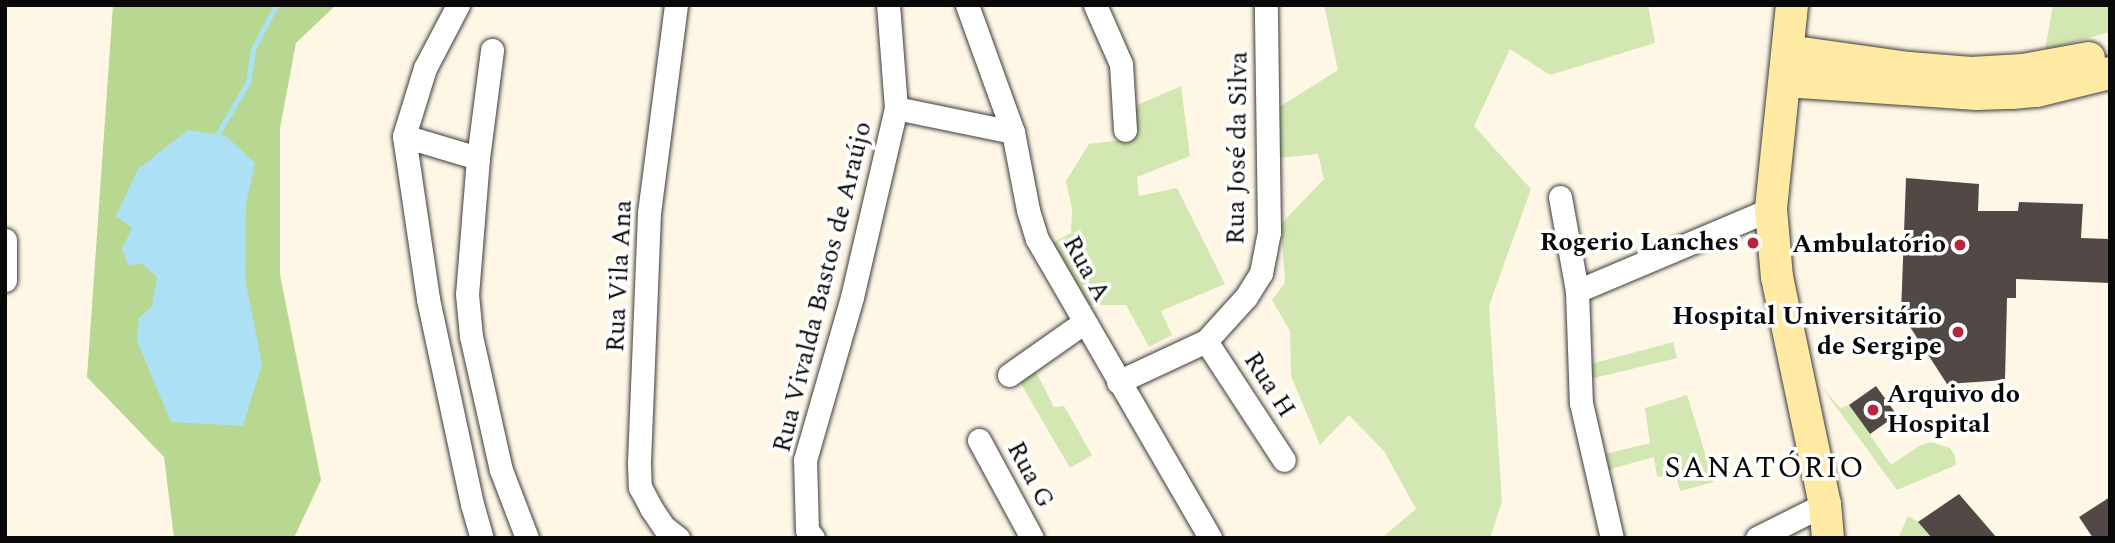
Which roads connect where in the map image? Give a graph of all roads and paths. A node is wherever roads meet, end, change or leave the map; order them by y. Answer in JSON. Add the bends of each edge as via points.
{"nodes":[{"id":1,"x":458,"y":5,"type":"edge"},
{"id":2,"x":676,"y":5,"type":"edge"},
{"id":3,"x":887,"y":5,"type":"edge"},
{"id":4,"x":967,"y":5,"type":"edge"},
{"id":5,"x":1095,"y":5,"type":"edge"},
{"id":6,"x":1266,"y":5,"type":"edge"},
{"id":7,"x":1792,"y":5,"type":"edge"},
{"id":8,"x":492,"y":50,"type":"dead end"},
{"id":9,"x":2110,"y":53,"type":"edge"},
{"id":10,"x":1786,"y":66,"type":"junction"},
{"id":11,"x":2110,"y":73,"type":"edge"},
{"id":12,"x":897,"y":108,"type":"junction"},
{"id":13,"x":1125,"y":130,"type":"dead end"},
{"id":14,"x":1013,"y":132,"type":"junction"},
{"id":15,"x":404,"y":136,"type":"junction"},
{"id":16,"x":478,"y":158,"type":"junction"},
{"id":17,"x":1560,"y":197,"type":"dead end"},
{"id":18,"x":1771,"y":209,"type":"junction"},
{"id":19,"x":5,"y":240,"type":"edge"},
{"id":20,"x":5,"y":280,"type":"edge"},
{"id":21,"x":1577,"y":290,"type":"junction"},
{"id":22,"x":1083,"y":323,"type":"junction"},
{"id":23,"x":1206,"y":341,"type":"junction"},
{"id":24,"x":1009,"y":375,"type":"dead end"},
{"id":25,"x":1118,"y":382,"type":"junction"},
{"id":26,"x":979,"y":440,"type":"dead end"},
{"id":27,"x":1284,"y":460,"type":"dead end"},
{"id":28,"x":1825,"y":504,"type":"junction"},
{"id":29,"x":482,"y":538,"type":"edge"},
{"id":30,"x":527,"y":538,"type":"edge"},
{"id":31,"x":678,"y":538,"type":"edge"},
{"id":32,"x":813,"y":538,"type":"edge"},
{"id":33,"x":1032,"y":538,"type":"edge"},
{"id":34,"x":1210,"y":538,"type":"edge"},
{"id":35,"x":1612,"y":538,"type":"edge"},
{"id":36,"x":1757,"y":538,"type":"edge"},
{"id":37,"x":1828,"y":538,"type":"edge"}],
"edges":[{"from":1,"to":15,"type":"street","via":[[425,68]]},
{"from":2,"to":31,"type":"street","name":"Rua Vila Ana","via":[[649,213],[639,464],[640,487],[650,508]]},
{"from":3,"to":12,"type":"street","name":"Rua Vivalda Bastos de Araújo"},
{"from":4,"to":14,"type":"street","name":"Rua A"},
{"from":5,"to":13,"type":"street","via":[[1121,64]]},
{"from":6,"to":23,"type":"street","name":"Rua José da Silva","via":[[1266,252],[1253,288]]},
{"from":7,"to":10,"type":"street"},
{"from":8,"to":16,"type":"street"},
{"from":9,"to":10,"type":"street","via":[[2023,70],[1971,73]]},
{"from":10,"to":11,"type":"street","via":[[1976,94],[2037,91]]},
{"from":10,"to":18,"type":"street"},
{"from":12,"to":14,"type":"street"},
{"from":12,"to":32,"type":"street","name":"Rua Vivalda Bastos de Araújo","via":[[852,298],[805,460],[807,530]]},
{"from":14,"to":22,"type":"street","name":"Rua A","via":[[1037,239]]},
{"from":15,"to":16,"type":"street"},
{"from":15,"to":29,"type":"street","via":[[428,299]]},
{"from":16,"to":30,"type":"street","via":[[467,294],[471,336],[502,470]]},
{"from":17,"to":21,"type":"street"},
{"from":18,"to":21,"type":"street"},
{"from":18,"to":28,"type":"street","via":[[1785,319]]},
{"from":19,"to":20,"type":"street"},
{"from":21,"to":35,"type":"street","via":[[1581,402]]},
{"from":22,"to":24,"type":"street"},
{"from":22,"to":25,"type":"street","name":"Rua A"},
{"from":23,"to":25,"type":"street","name":"Rua José da Silva"},
{"from":23,"to":27,"type":"street","name":"Rua H"},
{"from":25,"to":34,"type":"street","name":"Rua A"},
{"from":26,"to":33,"type":"street","name":"Rua G"},
{"from":28,"to":36,"type":"street"},
{"from":28,"to":37,"type":"street"}]}
